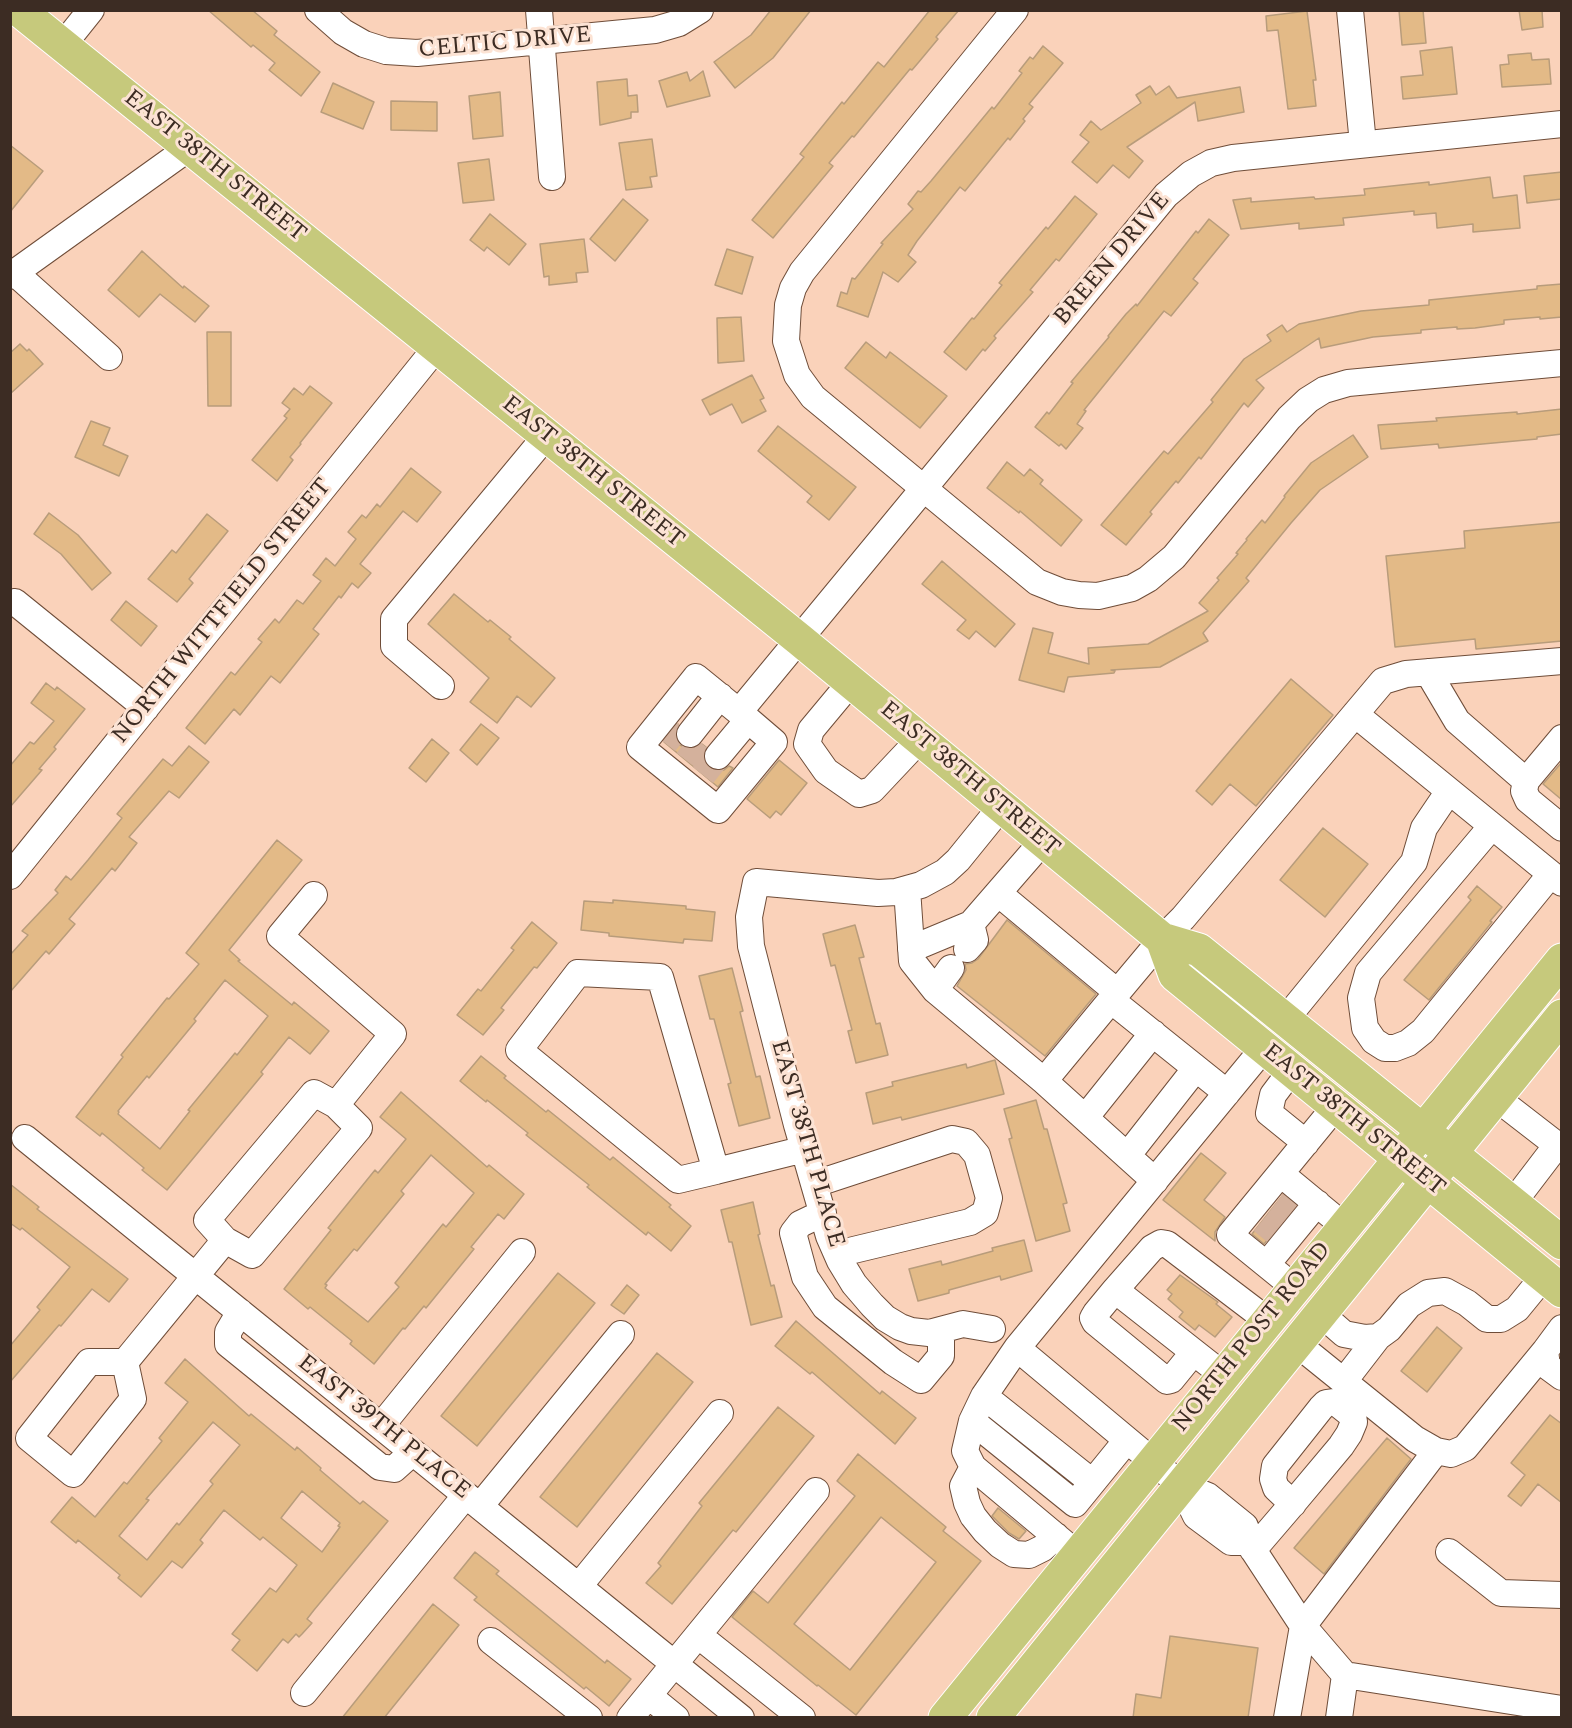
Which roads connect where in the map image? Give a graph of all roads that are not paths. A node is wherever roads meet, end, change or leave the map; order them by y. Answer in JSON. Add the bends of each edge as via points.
{"nodes":[{"id":1,"x":20,"y":10,"type":"edge"},
{"id":2,"x":91,"y":10,"type":"edge"},
{"id":3,"x":318,"y":10,"type":"edge"},
{"id":4,"x":539,"y":10,"type":"edge"},
{"id":5,"x":700,"y":10,"type":"edge"},
{"id":6,"x":1015,"y":10,"type":"edge"},
{"id":7,"x":1350,"y":10,"type":"edge"},
{"id":8,"x":542,"y":41,"type":"junction"},
{"id":9,"x":63,"y":45,"type":"junction"},
{"id":10,"x":1562,"y":124,"type":"edge"},
{"id":11,"x":1363,"y":144,"type":"junction"},
{"id":12,"x":190,"y":147,"type":"junction"},
{"id":13,"x":552,"y":177,"type":"dead end"},
{"id":14,"x":13,"y":274,"type":"edge"},
{"id":15,"x":436,"y":348,"type":"junction"},
{"id":16,"x":110,"y":357,"type":"dead end"},
{"id":17,"x":1562,"y":363,"type":"edge"},
{"id":18,"x":546,"y":436,"type":"junction"},
{"id":19,"x":925,"y":489,"type":"junction"},
{"id":20,"x":15,"y":602,"type":"dead end"},
{"id":21,"x":800,"y":640,"type":"junction"},
{"id":22,"x":1562,"y":661,"type":"edge"},
{"id":23,"x":1428,"y":672,"type":"junction"},
{"id":24,"x":851,"y":682,"type":"junction"},
{"id":25,"x":441,"y":686,"type":"dead end"},
{"id":26,"x":146,"y":708,"type":"junction"},
{"id":27,"x":735,"y":709,"type":"junction"},
{"id":28,"x":1355,"y":714,"type":"junction"},
{"id":29,"x":1562,"y":738,"type":"edge"},
{"id":30,"x":920,"y":739,"type":"junction"},
{"id":31,"x":690,"y":762,"type":"junction"},
{"id":32,"x":1526,"y":781,"type":"junction"},
{"id":33,"x":1449,"y":791,"type":"junction"},
{"id":34,"x":1001,"y":807,"type":"junction"},
{"id":35,"x":1492,"y":826,"type":"junction"},
{"id":36,"x":1562,"y":828,"type":"edge"},
{"id":37,"x":1042,"y":841,"type":"junction"},
{"id":38,"x":10,"y":876,"type":"edge"},
{"id":39,"x":1556,"y":878,"type":"edge"},
{"id":40,"x":907,"y":890,"type":"junction"},
{"id":41,"x":998,"y":892,"type":"junction"},
{"id":42,"x":314,"y":895,"type":"dead end"},
{"id":43,"x":971,"y":924,"type":"junction"},
{"id":44,"x":1162,"y":939,"type":"junction"},
{"id":45,"x":911,"y":949,"type":"junction"},
{"id":46,"x":1562,"y":960,"type":"edge"},
{"id":47,"x":935,"y":990,"type":"junction"},
{"id":48,"x":1114,"y":996,"type":"junction"},
{"id":49,"x":1561,"y":1017,"type":"edge"},
{"id":50,"x":1286,"y":1020,"type":"junction"},
{"id":51,"x":1153,"y":1034,"type":"junction"},
{"id":52,"x":1263,"y":1049,"type":"junction"},
{"id":53,"x":1196,"y":1068,"type":"junction"},
{"id":54,"x":1291,"y":1071,"type":"junction"},
{"id":55,"x":1044,"y":1081,"type":"junction"},
{"id":56,"x":1227,"y":1093,"type":"junction"},
{"id":57,"x":1495,"y":1097,"type":"junction"},
{"id":58,"x":336,"y":1104,"type":"junction"},
{"id":59,"x":1335,"y":1107,"type":"junction"},
{"id":60,"x":1085,"y":1118,"type":"junction"},
{"id":61,"x":1422,"y":1131,"type":"junction"},
{"id":62,"x":25,"y":1138,"type":"dead end"},
{"id":63,"x":1306,"y":1143,"type":"junction"},
{"id":64,"x":1559,"y":1146,"type":"edge"},
{"id":65,"x":805,"y":1149,"type":"junction"},
{"id":66,"x":1449,"y":1153,"type":"junction"},
{"id":67,"x":1127,"y":1156,"type":"junction"},
{"id":68,"x":1399,"y":1159,"type":"junction"},
{"id":69,"x":716,"y":1171,"type":"junction"},
{"id":70,"x":1281,"y":1174,"type":"junction"},
{"id":71,"x":1155,"y":1181,"type":"junction"},
{"id":72,"x":1427,"y":1181,"type":"junction"},
{"id":73,"x":815,"y":1184,"type":"junction"},
{"id":74,"x":1317,"y":1203,"type":"junction"},
{"id":75,"x":1512,"y":1204,"type":"junction"},
{"id":76,"x":823,"y":1213,"type":"junction"},
{"id":77,"x":1276,"y":1218,"type":"junction"},
{"id":78,"x":1344,"y":1226,"type":"junction"},
{"id":79,"x":225,"y":1240,"type":"junction"},
{"id":80,"x":1562,"y":1243,"type":"edge"},
{"id":81,"x":522,"y":1252,"type":"dead end"},
{"id":82,"x":837,"y":1254,"type":"junction"},
{"id":83,"x":1267,"y":1264,"type":"junction"},
{"id":84,"x":196,"y":1276,"type":"junction"},
{"id":85,"x":1553,"y":1283,"type":"edge"},
{"id":86,"x":1294,"y":1287,"type":"junction"},
{"id":87,"x":1115,"y":1290,"type":"junction"},
{"id":88,"x":240,"y":1312,"type":"junction"},
{"id":89,"x":1320,"y":1313,"type":"junction"},
{"id":90,"x":1267,"y":1320,"type":"junction"},
{"id":91,"x":1562,"y":1328,"type":"edge"},
{"id":92,"x":992,"y":1329,"type":"dead end"},
{"id":93,"x":942,"y":1330,"type":"junction"},
{"id":94,"x":621,"y":1334,"type":"dead end"},
{"id":95,"x":1378,"y":1337,"type":"junction"},
{"id":96,"x":1296,"y":1343,"type":"junction"},
{"id":97,"x":1017,"y":1348,"type":"junction"},
{"id":98,"x":1545,"y":1351,"type":"junction"},
{"id":99,"x":1193,"y":1353,"type":"junction"},
{"id":100,"x":125,"y":1362,"type":"junction"},
{"id":101,"x":1222,"y":1375,"type":"junction"},
{"id":102,"x":1562,"y":1377,"type":"edge"},
{"id":103,"x":1344,"y":1381,"type":"junction"},
{"id":104,"x":984,"y":1396,"type":"junction"},
{"id":105,"x":720,"y":1413,"type":"dead end"},
{"id":106,"x":972,"y":1421,"type":"junction"},
{"id":107,"x":381,"y":1426,"type":"junction"},
{"id":108,"x":1127,"y":1440,"type":"junction"},
{"id":109,"x":1436,"y":1451,"type":"junction"},
{"id":110,"x":413,"y":1452,"type":"junction"},
{"id":111,"x":1153,"y":1461,"type":"junction"},
{"id":112,"x":973,"y":1467,"type":"junction"},
{"id":113,"x":1181,"y":1485,"type":"junction"},
{"id":114,"x":816,"y":1491,"type":"dead end"},
{"id":115,"x":1084,"y":1492,"type":"junction"},
{"id":116,"x":473,"y":1500,"type":"junction"},
{"id":117,"x":1293,"y":1504,"type":"dead end"},
{"id":118,"x":1112,"y":1511,"type":"junction"},
{"id":119,"x":1066,"y":1545,"type":"junction"},
{"id":120,"x":1250,"y":1546,"type":"junction"},
{"id":121,"x":1449,"y":1552,"type":"dead end"},
{"id":122,"x":579,"y":1586,"type":"junction"},
{"id":123,"x":1562,"y":1595,"type":"edge"},
{"id":124,"x":1303,"y":1626,"type":"junction"},
{"id":125,"x":698,"y":1635,"type":"junction"},
{"id":126,"x":491,"y":1641,"type":"dead end"},
{"id":127,"x":675,"y":1664,"type":"junction"},
{"id":128,"x":1345,"y":1675,"type":"junction"},
{"id":129,"x":304,"y":1693,"type":"dead end"},
{"id":130,"x":649,"y":1695,"type":"junction"},
{"id":131,"x":1562,"y":1709,"type":"edge"},
{"id":132,"x":589,"y":1718,"type":"edge"},
{"id":133,"x":630,"y":1718,"type":"edge"},
{"id":134,"x":676,"y":1718,"type":"edge"},
{"id":135,"x":741,"y":1718,"type":"edge"},
{"id":136,"x":801,"y":1718,"type":"edge"},
{"id":137,"x":945,"y":1718,"type":"edge"},
{"id":138,"x":993,"y":1718,"type":"edge"},
{"id":139,"x":1287,"y":1718,"type":"edge"},
{"id":140,"x":1339,"y":1718,"type":"edge"}],
"edges":[{"from":1,"to":9,"type":"main road","name":"EAST 38TH STREET"},
{"from":2,"to":9,"type":"street"},
{"from":3,"to":8,"type":"street","name":"CELTIC DRIVE","via":[[357,40],[394,52]]},
{"from":4,"to":8,"type":"street"},
{"from":5,"to":8,"type":"street","name":"CELTIC DRIVE","via":[[679,23],[655,30]]},
{"from":6,"to":19,"type":"street","via":[[807,265],[788,305],[787,350],[802,383],[820,403]]},
{"from":7,"to":11,"type":"street"},
{"from":8,"to":13,"type":"street"},
{"from":9,"to":12,"type":"main road","name":"EAST 38TH STREET"},
{"from":10,"to":11,"type":"street","name":"BREEN DRIVE"},
{"from":11,"to":19,"type":"street","name":"BREEN DRIVE","via":[[1226,159],[1204,167],[1178,184]]},
{"from":12,"to":14,"type":"street"},
{"from":12,"to":15,"type":"main road","name":"EAST 38TH STREET"},
{"from":14,"to":16,"type":"street"},
{"from":15,"to":18,"type":"main road","name":"EAST 38TH STREET"},
{"from":15,"to":26,"type":"street","name":"NORTH WITTFIELD STREET"},
{"from":17,"to":19,"type":"street","via":[[1348,383],[1324,390],[1289,418],[1163,568],[1132,588],[1107,594],[1079,595],[1037,582]]},
{"from":18,"to":21,"type":"main road","name":"EAST 38TH STREET"},
{"from":18,"to":25,"type":"street","via":[[394,619],[394,646]]},
{"from":19,"to":21,"type":"street","name":"BREEN DRIVE"},
{"from":20,"to":26,"type":"street"},
{"from":21,"to":24,"type":"main road","name":"EAST 38TH STREET"},
{"from":21,"to":27,"type":"street","name":"BREEN DRIVE"},
{"from":22,"to":23,"type":"street"},
{"from":23,"to":28,"type":"street","via":[[1383,681]]},
{"from":23,"to":32,"type":"street","via":[[1457,721]]},
{"from":24,"to":30,"type":"main road","name":"EAST 38TH STREET"},
{"from":24,"to":30,"type":"street","via":[[811,730],[807,744],[825,771],[859,794],[872,790]]},
{"from":26,"to":38,"type":"street","name":"NORTH WITTFIELD STREET"},
{"from":27,"to":31,"type":"street"},
{"from":27,"to":31,"type":"street"},
{"from":27,"to":31,"type":"street","via":[[696,677],[640,747]]},
{"from":27,"to":31,"type":"street","via":[[774,742],[718,810]]},
{"from":28,"to":33,"type":"street"},
{"from":28,"to":44,"type":"street"},
{"from":29,"to":32,"type":"street"},
{"from":30,"to":34,"type":"main road","name":"EAST 38TH STREET"},
{"from":32,"to":36,"type":"street","via":[[1528,800]]},
{"from":33,"to":35,"type":"street"},
{"from":33,"to":50,"type":"street","via":[[1424,828],[1414,862]]},
{"from":34,"to":37,"type":"main road","name":"EAST 38TH STREET"},
{"from":34,"to":40,"type":"street","via":[[952,866]]},
{"from":35,"to":39,"type":"street"},
{"from":35,"to":39,"type":"street","via":[[1368,974],[1361,998],[1365,1028],[1374,1041],[1395,1048],[1423,1031]]},
{"from":37,"to":41,"type":"street"},
{"from":37,"to":44,"type":"main road","name":"EAST 38TH STREET"},
{"from":40,"to":45,"type":"street"},
{"from":40,"to":65,"type":"street","name":"EAST 38TH PLACE","via":[[868,893],[756,882],[750,910],[751,946]]},
{"from":41,"to":43,"type":"street"},
{"from":41,"to":48,"type":"street"},
{"from":42,"to":58,"type":"street","via":[[280,936],[393,1034]]},
{"from":43,"to":45,"type":"street"},
{"from":43,"to":47,"type":"street","via":[[975,940]]},
{"from":44,"to":48,"type":"street"},
{"from":44,"to":50,"type":"main road","name":"EAST 38TH STREET","via":[[1199,950]]},
{"from":44,"to":52,"type":"main road","name":"EAST 38TH STREET","via":[[1175,975]]},
{"from":45,"to":47,"type":"street","via":[[912,961]]},
{"from":46,"to":61,"type":"main road","name":"NORTH POST ROAD"},
{"from":47,"to":55,"type":"street"},
{"from":48,"to":51,"type":"street"},
{"from":48,"to":55,"type":"street"},
{"from":49,"to":57,"type":"main road","name":"NORTH POST ROAD"},
{"from":50,"to":61,"type":"main road","name":"EAST 38TH STREET"},
{"from":51,"to":53,"type":"street"},
{"from":51,"to":60,"type":"street"},
{"from":52,"to":54,"type":"main road","name":"EAST 38TH STREET"},
{"from":52,"to":56,"type":"street"},
{"from":53,"to":56,"type":"street"},
{"from":53,"to":67,"type":"street"},
{"from":54,"to":59,"type":"main road","name":"EAST 38TH STREET"},
{"from":54,"to":63,"type":"street","via":[[1273,1095],[1269,1113]]},
{"from":55,"to":60,"type":"street"},
{"from":56,"to":71,"type":"street"},
{"from":57,"to":64,"type":"street"},
{"from":57,"to":66,"type":"main road","name":"NORTH POST ROAD"},
{"from":58,"to":79,"type":"street","via":[[314,1093],[207,1220]]},
{"from":58,"to":79,"type":"street","via":[[359,1128],[341,1151],[252,1255]]},
{"from":59,"to":63,"type":"street"},
{"from":59,"to":68,"type":"main road","name":"EAST 38TH STREET"},
{"from":60,"to":67,"type":"street"},
{"from":61,"to":66,"type":"main road","name":"EAST 38TH STREET"},
{"from":61,"to":68,"type":"main road","name":"NORTH POST ROAD"},
{"from":62,"to":84,"type":"street","name":"EAST 39TH PLACE"},
{"from":63,"to":70,"type":"street"},
{"from":64,"to":75,"type":"street"},
{"from":65,"to":69,"type":"street"},
{"from":65,"to":73,"type":"street","name":"EAST 38TH PLACE"},
{"from":66,"to":72,"type":"main road","name":"NORTH POST ROAD"},
{"from":66,"to":75,"type":"main road","name":"EAST 38TH STREET"},
{"from":67,"to":71,"type":"street"},
{"from":68,"to":72,"type":"main road","name":"EAST 38TH STREET"},
{"from":68,"to":78,"type":"main road","name":"NORTH POST ROAD"},
{"from":69,"to":69,"type":"street","via":[[678,1180],[519,1050],[578,973],[660,977]]},
{"from":70,"to":74,"type":"street"},
{"from":70,"to":77,"type":"street"},
{"from":71,"to":97,"type":"street"},
{"from":72,"to":85,"type":"main road","name":"EAST 38TH STREET"},
{"from":72,"to":89,"type":"main road","name":"NORTH POST ROAD"},
{"from":73,"to":76,"type":"street","name":"EAST 38TH PLACE"},
{"from":73,"to":82,"type":"street","via":[[952,1139],[966,1142],[977,1155],[989,1198],[985,1213],[970,1222]]},
{"from":74,"to":77,"type":"street"},
{"from":74,"to":78,"type":"street"},
{"from":75,"to":80,"type":"main road","name":"EAST 38TH STREET"},
{"from":76,"to":82,"type":"street","name":"EAST 38TH PLACE"},
{"from":76,"to":93,"type":"street","via":[[800,1224],[793,1233],[805,1277],[825,1306],[921,1380],[941,1356]]},
{"from":77,"to":83,"type":"street"},
{"from":77,"to":83,"type":"street","via":[[1230,1235]]},
{"from":78,"to":86,"type":"main road","name":"NORTH POST ROAD"},
{"from":79,"to":84,"type":"street"},
{"from":81,"to":107,"type":"street"},
{"from":82,"to":93,"type":"street","name":"EAST 38TH PLACE","via":[[854,1284],[885,1318],[911,1331]]},
{"from":83,"to":86,"type":"street"},
{"from":84,"to":88,"type":"street","name":"EAST 39TH PLACE"},
{"from":84,"to":100,"type":"street"},
{"from":85,"to":95,"type":"street","via":[[1502,1319],[1487,1319],[1445,1291],[1428,1293],[1409,1305]]},
{"from":86,"to":90,"type":"main road","name":"NORTH POST ROAD"},
{"from":87,"to":90,"type":"street","via":[[1152,1248],[1167,1244]]},
{"from":87,"to":99,"type":"street"},
{"from":87,"to":99,"type":"street","via":[[1096,1313],[1095,1322],[1167,1381]]},
{"from":88,"to":107,"type":"street","name":"EAST 39TH PLACE"},
{"from":88,"to":110,"type":"street","via":[[228,1332],[228,1344],[380,1467],[394,1469]]},
{"from":89,"to":95,"type":"street","via":[[1344,1334]]},
{"from":89,"to":96,"type":"main road","name":"NORTH POST ROAD"},
{"from":90,"to":101,"type":"main road","name":"NORTH POST ROAD"},
{"from":91,"to":98,"type":"street"},
{"from":92,"to":93,"type":"street","name":"EAST 38TH PLACE","via":[[963,1324]]},
{"from":94,"to":116,"type":"street"},
{"from":95,"to":103,"type":"street"},
{"from":96,"to":103,"type":"street"},
{"from":96,"to":113,"type":"main road","name":"NORTH POST ROAD"},
{"from":97,"to":104,"type":"street"},
{"from":97,"to":108,"type":"street"},
{"from":98,"to":102,"type":"street","via":[[1548,1366]]},
{"from":98,"to":109,"type":"street","via":[[1465,1448],[1451,1454]]},
{"from":99,"to":101,"type":"street"},
{"from":100,"to":100,"type":"street","via":[[133,1399],[74,1474],[29,1438],[89,1362]]},
{"from":101,"to":111,"type":"main road","name":"NORTH POST ROAD"},
{"from":103,"to":109,"type":"street","via":[[1414,1439]]},
{"from":104,"to":106,"type":"street"},
{"from":104,"to":115,"type":"street"},
{"from":105,"to":122,"type":"street"},
{"from":106,"to":112,"type":"street","via":[[965,1451]]},
{"from":106,"to":115,"type":"street"},
{"from":107,"to":110,"type":"street","name":"EAST 39TH PLACE"},
{"from":108,"to":111,"type":"street"},
{"from":108,"to":115,"type":"street"},
{"from":109,"to":124,"type":"street"},
{"from":110,"to":116,"type":"street","name":"EAST 39TH PLACE"},
{"from":111,"to":113,"type":"street"},
{"from":111,"to":118,"type":"main road","name":"NORTH POST ROAD"},
{"from":112,"to":119,"type":"street"},
{"from":112,"to":119,"type":"street","via":[[963,1486],[967,1503],[973,1516],[1000,1545],[1014,1554],[1029,1555],[1043,1548]]},
{"from":113,"to":120,"type":"street","via":[[1196,1516],[1231,1542]]},
{"from":113,"to":138,"type":"main road","name":"NORTH POST ROAD"},
{"from":114,"to":125,"type":"street"},
{"from":115,"to":118,"type":"street"},
{"from":116,"to":122,"type":"street","name":"EAST 39TH PLACE"},
{"from":116,"to":129,"type":"street"},
{"from":117,"to":120,"type":"street"},
{"from":118,"to":119,"type":"main road","name":"NORTH POST ROAD"},
{"from":119,"to":137,"type":"main road","name":"NORTH POST ROAD"},
{"from":120,"to":124,"type":"street"},
{"from":121,"to":123,"type":"street","via":[[1501,1593]]},
{"from":122,"to":127,"type":"street","name":"EAST 39TH PLACE"},
{"from":124,"to":128,"type":"street"},
{"from":124,"to":139,"type":"street"},
{"from":125,"to":127,"type":"street"},
{"from":125,"to":136,"type":"street"},
{"from":126,"to":132,"type":"street"},
{"from":127,"to":130,"type":"street"},
{"from":127,"to":135,"type":"street","name":"EAST 39TH PLACE"},
{"from":128,"to":131,"type":"street"},
{"from":128,"to":140,"type":"street"},
{"from":130,"to":133,"type":"street"},
{"from":130,"to":134,"type":"street"}]}
